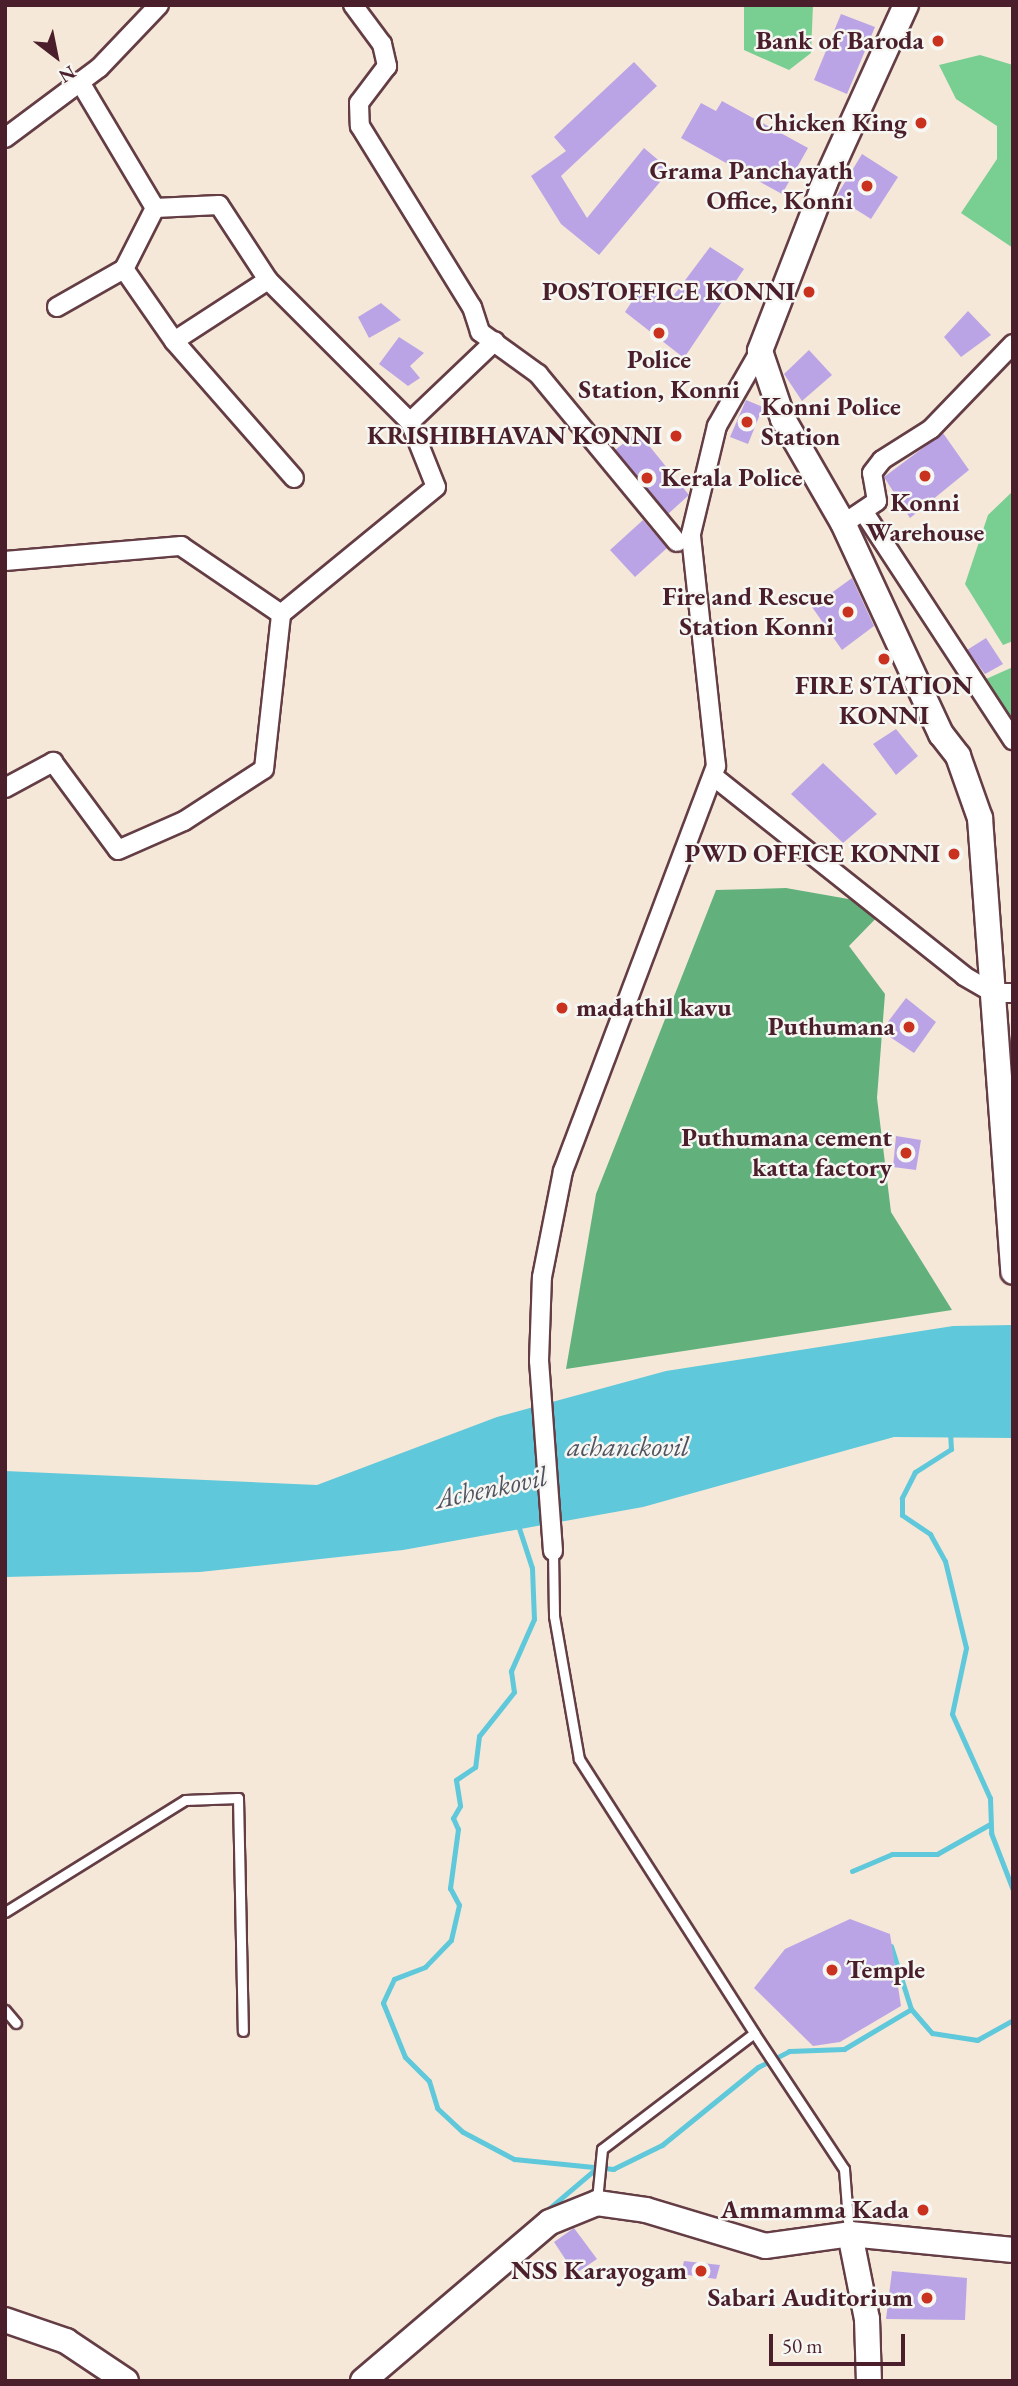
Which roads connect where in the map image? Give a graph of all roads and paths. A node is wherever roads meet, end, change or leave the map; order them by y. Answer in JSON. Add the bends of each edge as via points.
{"nodes":[{"id":1,"x":159,"y":5,"type":"edge"},
{"id":2,"x":353,"y":5,"type":"edge"},
{"id":3,"x":906,"y":5,"type":"edge"},
{"id":4,"x":80,"y":82,"type":"junction"},
{"id":5,"x":5,"y":138,"type":"edge"},
{"id":6,"x":155,"y":208,"type":"junction"},
{"id":7,"x":124,"y":269,"type":"junction"},
{"id":8,"x":268,"y":280,"type":"junction"},
{"id":9,"x":57,"y":307,"type":"dead end"},
{"id":10,"x":174,"y":341,"type":"junction"},
{"id":11,"x":495,"y":341,"type":"junction"},
{"id":12,"x":1013,"y":344,"type":"edge"},
{"id":13,"x":761,"y":351,"type":"junction"},
{"id":14,"x":410,"y":422,"type":"junction"},
{"id":15,"x":294,"y":478,"type":"dead end"},
{"id":16,"x":853,"y":517,"type":"junction"},
{"id":17,"x":677,"y":542,"type":"dead end"},
{"id":18,"x":5,"y":561,"type":"edge"},
{"id":19,"x":281,"y":614,"type":"junction"},
{"id":20,"x":1013,"y":740,"type":"edge"},
{"id":21,"x":713,"y":776,"type":"junction"},
{"id":22,"x":5,"y":788,"type":"edge"},
{"id":23,"x":1003,"y":993,"type":"edge"},
{"id":24,"x":1007,"y":1143,"type":"edge"},
{"id":25,"x":1013,"y":1272,"type":"edge"},
{"id":26,"x":553,"y":1551,"type":"joint"},
{"id":27,"x":5,"y":1912,"type":"edge"},
{"id":28,"x":5,"y":2010,"type":"edge"},
{"id":29,"x":16,"y":2023,"type":"dead end"},
{"id":30,"x":243,"y":2031,"type":"dead end"},
{"id":31,"x":754,"y":2033,"type":"junction"},
{"id":32,"x":597,"y":2203,"type":"junction"},
{"id":33,"x":850,"y":2234,"type":"junction"},
{"id":34,"x":1013,"y":2250,"type":"edge"},
{"id":35,"x":5,"y":2320,"type":"edge"},
{"id":36,"x":126,"y":2381,"type":"edge"},
{"id":37,"x":363,"y":2381,"type":"edge"},
{"id":38,"x":869,"y":2381,"type":"edge"}],
"edges":[{"from":1,"to":4,"type":"street"},
{"from":2,"to":11,"type":"street","via":[[382,44],[387,66],[359,103],[360,126],[472,307],[480,332]]},
{"from":3,"to":13,"type":"main road","via":[[825,183]]},
{"from":4,"to":5,"type":"street"},
{"from":4,"to":6,"type":"street"},
{"from":6,"to":7,"type":"street"},
{"from":6,"to":8,"type":"street","via":[[219,205]]},
{"from":7,"to":9,"type":"street"},
{"from":7,"to":10,"type":"street"},
{"from":8,"to":10,"type":"street"},
{"from":8,"to":14,"type":"street"},
{"from":10,"to":15,"type":"street"},
{"from":11,"to":14,"type":"street"},
{"from":11,"to":17,"type":"street","via":[[551,388]]},
{"from":12,"to":16,"type":"street","via":[[931,429],[882,460],[872,473],[877,501]]},
{"from":13,"to":16,"type":"main road","via":[[783,419]]},
{"from":13,"to":21,"type":"street","via":[[717,426],[691,534]]},
{"from":14,"to":19,"type":"street","via":[[436,487]]},
{"from":16,"to":20,"type":"street"},
{"from":16,"to":23,"type":"main road","via":[[942,734],[958,756],[980,818]]},
{"from":18,"to":19,"type":"street","via":[[181,546]]},
{"from":19,"to":22,"type":"street","via":[[264,769],[184,821],[118,850],[53,762]]},
{"from":21,"to":23,"type":"street"},
{"from":21,"to":26,"type":"street","via":[[563,1171],[542,1277],[539,1361]]},
{"from":23,"to":24,"type":"main road"},
{"from":24,"to":25,"type":"main road"},
{"from":26,"to":31,"type":"lane","via":[[554,1616],[579,1759]]},
{"from":27,"to":30,"type":"lane","via":[[185,1800],[238,1798]]},
{"from":28,"to":29,"type":"lane"},
{"from":31,"to":32,"type":"lane","via":[[602,2149]]},
{"from":31,"to":33,"type":"lane","via":[[844,2169]]},
{"from":32,"to":33,"type":"main road","via":[[646,2210],[765,2246]]},
{"from":32,"to":37,"type":"main road","via":[[550,2222]]},
{"from":33,"to":34,"type":"main road"},
{"from":33,"to":38,"type":"main road","via":[[867,2319]]},
{"from":35,"to":36,"type":"main road","via":[[66,2341]]}]}
